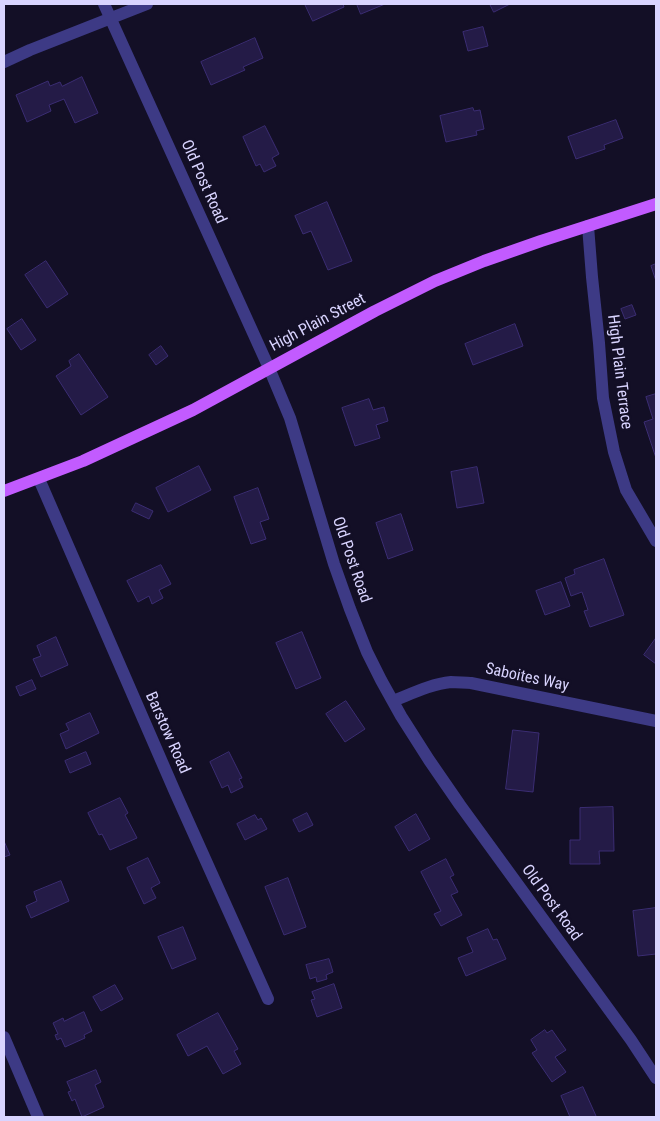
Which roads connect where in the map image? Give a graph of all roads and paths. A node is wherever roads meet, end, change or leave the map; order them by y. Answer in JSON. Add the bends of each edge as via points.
{"nodes":[{"id":1,"x":104,"y":4,"type":"edge"},
{"id":2,"x":147,"y":4,"type":"edge"},
{"id":3,"x":112,"y":18,"type":"junction"},
{"id":4,"x":4,"y":62,"type":"edge"},
{"id":5,"x":656,"y":204,"type":"edge"},
{"id":6,"x":588,"y":226,"type":"junction"},
{"id":7,"x":269,"y":368,"type":"junction"},
{"id":8,"x":38,"y":479,"type":"junction"},
{"id":9,"x":4,"y":491,"type":"edge"},
{"id":10,"x":656,"y":541,"type":"edge"},
{"id":11,"x":393,"y":702,"type":"junction"},
{"id":12,"x":656,"y":721,"type":"edge"},
{"id":13,"x":268,"y":999,"type":"dead end"},
{"id":14,"x":4,"y":1037,"type":"edge"},
{"id":15,"x":656,"y":1078,"type":"edge"},
{"id":16,"x":38,"y":1117,"type":"edge"}],
"edges":[{"from":1,"to":3,"type":"street","name":"Old Post Road"},
{"from":2,"to":3,"type":"street"},
{"from":3,"to":4,"type":"street"},
{"from":3,"to":7,"type":"street","name":"Old Post Road"},
{"from":5,"to":6,"type":"main road","name":"High Plain Street"},
{"from":6,"to":7,"type":"main road","name":"High Plain Street","via":[[531,244],[435,282]]},
{"from":6,"to":10,"type":"street","name":"High Plain Terrace","via":[[603,398],[614,452],[626,490]]},
{"from":7,"to":8,"type":"main road","name":"High Plain Street","via":[[177,418]]},
{"from":7,"to":11,"type":"street","name":"Old Post Road","via":[[290,418],[350,609],[374,667]]},
{"from":8,"to":9,"type":"main road","name":"High Plain Street"},
{"from":8,"to":13,"type":"street","name":"Barstow Road"},
{"from":11,"to":12,"type":"street","name":"Saboites Way","via":[[440,684],[471,683]]},
{"from":11,"to":15,"type":"street","name":"Old Post Road","via":[[460,805]]},
{"from":14,"to":16,"type":"street"}]}
